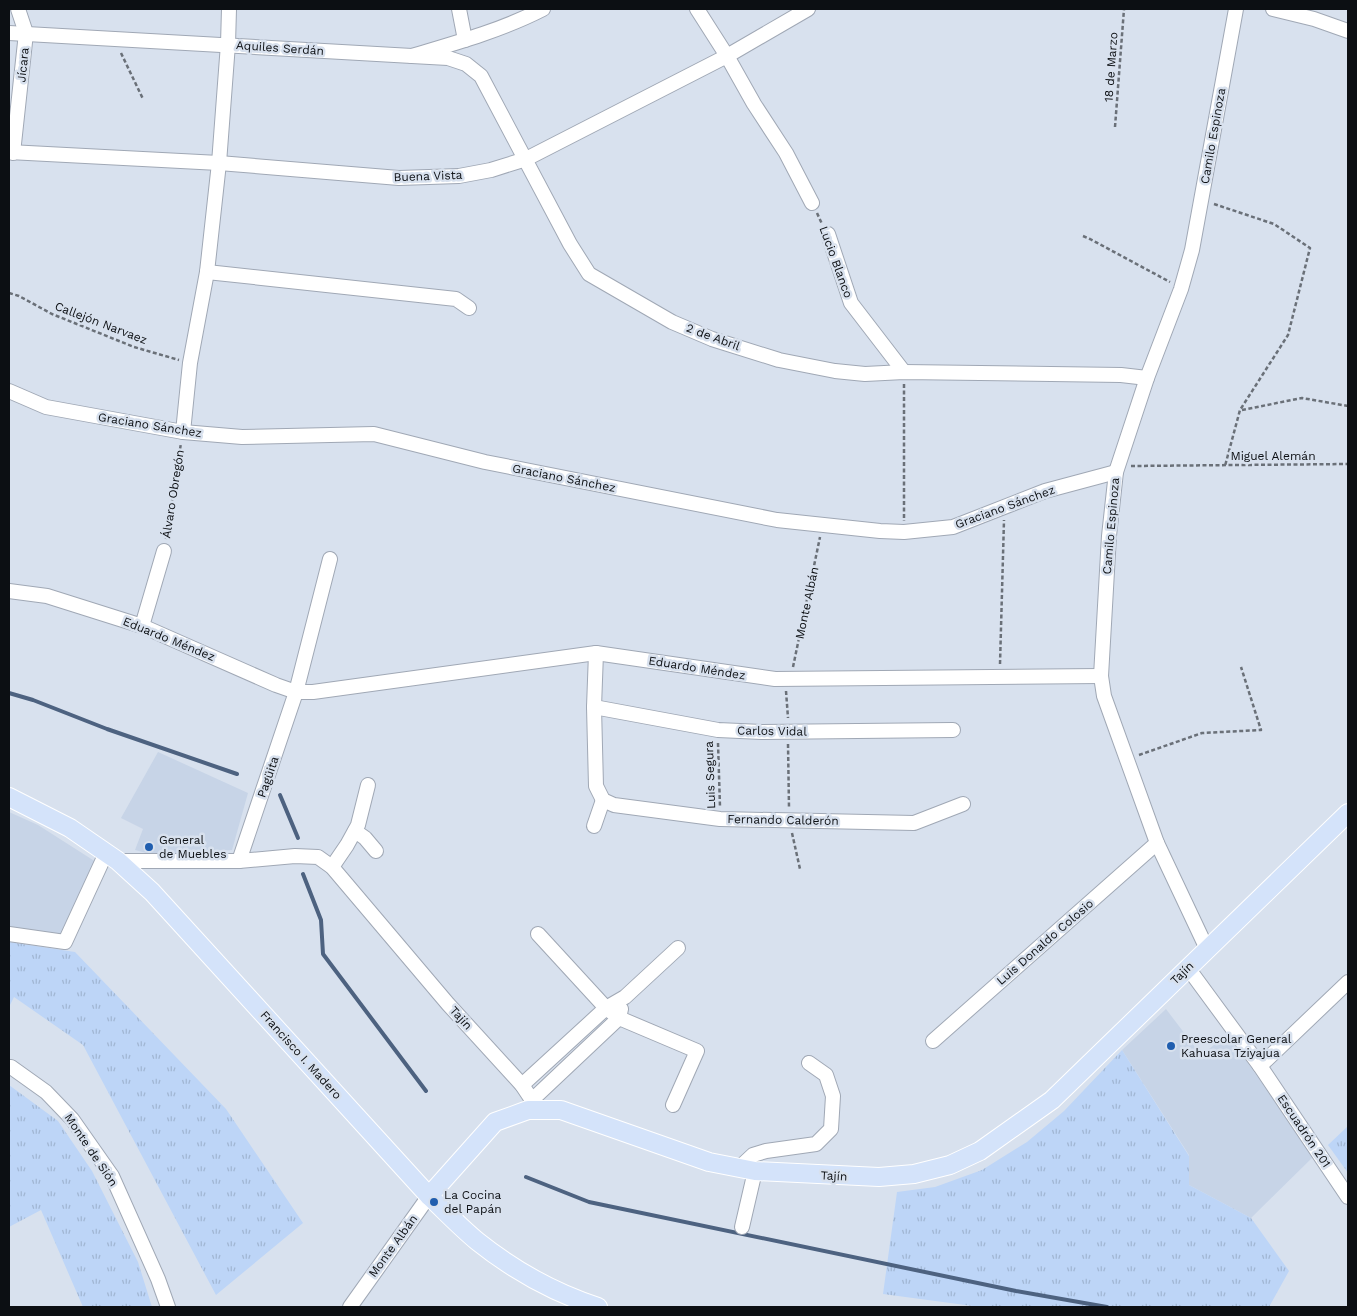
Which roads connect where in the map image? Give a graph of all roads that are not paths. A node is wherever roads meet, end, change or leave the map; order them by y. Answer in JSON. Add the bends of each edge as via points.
{"nodes":[{"id":1,"x":18,"y":9,"type":"edge"},
{"id":2,"x":229,"y":9,"type":"edge"},
{"id":3,"x":459,"y":9,"type":"edge"},
{"id":4,"x":543,"y":9,"type":"edge"},
{"id":5,"x":697,"y":9,"type":"edge"},
{"id":6,"x":808,"y":9,"type":"edge"},
{"id":7,"x":1236,"y":9,"type":"edge"},
{"id":8,"x":1273,"y":9,"type":"edge"},
{"id":9,"x":1348,"y":31,"type":"edge"},
{"id":10,"x":9,"y":33,"type":"edge"},
{"id":11,"x":26,"y":33,"type":"junction"},
{"id":12,"x":465,"y":40,"type":"junction"},
{"id":13,"x":228,"y":44,"type":"junction"},
{"id":14,"x":412,"y":56,"type":"junction"},
{"id":15,"x":728,"y":56,"type":"junction"},
{"id":16,"x":11,"y":152,"type":"edge"},
{"id":17,"x":526,"y":159,"type":"junction"},
{"id":18,"x":219,"y":163,"type":"junction"},
{"id":19,"x":812,"y":204,"type":"road end"},
{"id":20,"x":828,"y":234,"type":"road end"},
{"id":21,"x":207,"y":272,"type":"junction"},
{"id":22,"x":469,"y":308,"type":"dead end"},
{"id":23,"x":904,"y":372,"type":"junction"},
{"id":24,"x":1147,"y":378,"type":"junction"},
{"id":25,"x":9,"y":391,"type":"edge"},
{"id":26,"x":182,"y":432,"type":"junction"},
{"id":27,"x":1116,"y":469,"type":"junction"},
{"id":28,"x":164,"y":551,"type":"road end"},
{"id":29,"x":330,"y":559,"type":"dead end"},
{"id":30,"x":9,"y":591,"type":"edge"},
{"id":31,"x":142,"y":626,"type":"junction"},
{"id":32,"x":596,"y":653,"type":"junction"},
{"id":33,"x":1101,"y":676,"type":"junction"},
{"id":34,"x":296,"y":692,"type":"junction"},
{"id":35,"x":594,"y":707,"type":"junction"},
{"id":36,"x":953,"y":730,"type":"dead end"},
{"id":37,"x":368,"y":785,"type":"dead end"},
{"id":38,"x":9,"y":797,"type":"edge"},
{"id":39,"x":603,"y":800,"type":"junction"},
{"id":40,"x":963,"y":804,"type":"dead end"},
{"id":41,"x":1348,"y":813,"type":"edge"},
{"id":42,"x":594,"y":826,"type":"dead end"},
{"id":43,"x":355,"y":831,"type":"junction"},
{"id":44,"x":1157,"y":843,"type":"junction"},
{"id":45,"x":376,"y":851,"type":"dead end"},
{"id":46,"x":112,"y":857,"type":"junction"},
{"id":47,"x":239,"y":861,"type":"junction"},
{"id":48,"x":332,"y":867,"type":"junction"},
{"id":49,"x":9,"y":934,"type":"edge"},
{"id":50,"x":538,"y":934,"type":"dead end"},
{"id":51,"x":678,"y":948,"type":"dead end"},
{"id":52,"x":1207,"y":949,"type":"junction"},
{"id":53,"x":1188,"y":968,"type":"junction"},
{"id":54,"x":1348,"y":982,"type":"edge"},
{"id":55,"x":625,"y":997,"type":"junction"},
{"id":56,"x":606,"y":1008,"type":"junction"},
{"id":57,"x":618,"y":1018,"type":"junction"},
{"id":58,"x":933,"y":1041,"type":"dead end"},
{"id":59,"x":566,"y":1044,"type":"junction"},
{"id":60,"x":576,"y":1058,"type":"junction"},
{"id":61,"x":809,"y":1063,"type":"dead end"},
{"id":62,"x":1260,"y":1066,"type":"junction"},
{"id":63,"x":11,"y":1067,"type":"dead end"},
{"id":64,"x":522,"y":1086,"type":"junction"},
{"id":65,"x":530,"y":1105,"type":"junction"},
{"id":66,"x":673,"y":1105,"type":"dead end"},
{"id":67,"x":747,"y":1170,"type":"junction"},
{"id":68,"x":429,"y":1196,"type":"junction"},
{"id":69,"x":1348,"y":1197,"type":"edge"},
{"id":70,"x":742,"y":1227,"type":"dead end"},
{"id":71,"x":168,"y":1307,"type":"edge"},
{"id":72,"x":350,"y":1307,"type":"edge"},
{"id":73,"x":598,"y":1307,"type":"edge"}],
"edges":[{"from":1,"to":11,"type":"street","name":"Jícara"},
{"from":2,"to":13,"type":"street","name":"Álvaro Obregón"},
{"from":3,"to":12,"type":"street"},
{"from":4,"to":12,"type":"street","name":"Aquiles Serdán"},
{"from":5,"to":15,"type":"street"},
{"from":6,"to":15,"type":"street","name":"Buena Vista"},
{"from":7,"to":24,"type":"street","name":"Camilo Espinoza","via":[[1192,250],[1182,289]]},
{"from":8,"to":9,"type":"street"},
{"from":10,"to":11,"type":"street","name":"Aquiles Serdán"},
{"from":11,"to":13,"type":"street","name":"Aquiles Serdán"},
{"from":11,"to":16,"type":"street","name":"Jícara"},
{"from":12,"to":14,"type":"street","name":"Aquiles Serdán"},
{"from":13,"to":14,"type":"street","name":"Aquiles Serdán"},
{"from":13,"to":18,"type":"street","name":"Álvaro Obregón"},
{"from":14,"to":17,"type":"street","name":"2 de Abril","via":[[448,58],[466,64],[481,76]]},
{"from":15,"to":17,"type":"street","name":"Buena Vista"},
{"from":15,"to":19,"type":"street","via":[[786,153]]},
{"from":16,"to":18,"type":"street","name":"Buena Vista"},
{"from":17,"to":18,"type":"street","name":"Buena Vista","via":[[460,176],[400,178]]},
{"from":17,"to":23,"type":"street","name":"2 de Abril","via":[[589,274],[672,322],[712,339],[779,360],[835,371]]},
{"from":18,"to":21,"type":"street","name":"Álvaro Obregón"},
{"from":20,"to":23,"type":"street","name":"Lucio Blanco","via":[[851,303]]},
{"from":21,"to":22,"type":"street","via":[[456,299]]},
{"from":21,"to":26,"type":"street","name":"Álvaro Obregón","via":[[190,363]]},
{"from":23,"to":24,"type":"street","name":"2 de Abril"},
{"from":24,"to":27,"type":"street","name":"Camilo Espinoza"},
{"from":25,"to":26,"type":"street","name":"Graciano Sánchez","via":[[46,407]]},
{"from":26,"to":27,"type":"street","name":"Graciano Sánchez","via":[[242,437],[374,434],[495,464],[777,520],[904,532],[953,527],[1045,491]]},
{"from":27,"to":33,"type":"street","name":"Camilo Espinoza"},
{"from":28,"to":31,"type":"street","name":"Álvaro Obregón"},
{"from":29,"to":34,"type":"street"},
{"from":30,"to":31,"type":"street","name":"Eduardo Méndez","via":[[47,596]]},
{"from":31,"to":34,"type":"street","name":"Eduardo Méndez"},
{"from":32,"to":33,"type":"street","name":"Eduardo Méndez","via":[[775,680]]},
{"from":32,"to":34,"type":"street","name":"Eduardo Méndez"},
{"from":32,"to":35,"type":"street"},
{"from":33,"to":44,"type":"street","name":"Camilo Espinoza","via":[[1104,696]]},
{"from":34,"to":47,"type":"street","name":"Pagüita"},
{"from":35,"to":36,"type":"street","name":"Carlos Vidal","via":[[718,730]]},
{"from":35,"to":39,"type":"street","via":[[596,786]]},
{"from":37,"to":43,"type":"street"},
{"from":38,"to":46,"type":"main road","name":"Francisco I. Madero","via":[[70,828]]},
{"from":39,"to":40,"type":"street","name":"Fernando Calderón","via":[[614,805],[720,819],[914,823]]},
{"from":39,"to":42,"type":"street"},
{"from":41,"to":52,"type":"main road","name":"Tajín"},
{"from":43,"to":45,"type":"street"},
{"from":43,"to":48,"type":"street"},
{"from":44,"to":52,"type":"street","name":"Camilo Espinoza"},
{"from":44,"to":58,"type":"street","name":"Luis Donaldo Colosio"},
{"from":46,"to":47,"type":"street"},
{"from":46,"to":49,"type":"street","via":[[65,942]]},
{"from":46,"to":68,"type":"main road","name":"Francisco I. Madero","via":[[152,892]]},
{"from":47,"to":48,"type":"street","name":"Tajín","via":[[318,857]]},
{"from":48,"to":64,"type":"street","name":"Tajín"},
{"from":50,"to":56,"type":"street"},
{"from":51,"to":55,"type":"street","name":"Monte Albán"},
{"from":52,"to":53,"type":"main road","name":"Tajín"},
{"from":53,"to":62,"type":"street","name":"Escuadrón 201"},
{"from":53,"to":67,"type":"main road","name":"Tajín","via":[[1052,1100],[980,1152],[950,1165],[914,1174],[878,1177]]},
{"from":54,"to":62,"type":"street"},
{"from":55,"to":56,"type":"street","name":"Monte Albán"},
{"from":55,"to":57,"type":"street","name":"Monte Albán"},
{"from":56,"to":57,"type":"street"},
{"from":56,"to":59,"type":"street","name":"Monte Albán"},
{"from":57,"to":60,"type":"street","name":"Monte Albán"},
{"from":57,"to":66,"type":"street","via":[[697,1050]]},
{"from":59,"to":60,"type":"street"},
{"from":59,"to":64,"type":"street","name":"Monte Albán"},
{"from":60,"to":65,"type":"street","name":"Monte Albán"},
{"from":61,"to":67,"type":"street","via":[[826,1075],[833,1096],[831,1130],[816,1144],[753,1155]]},
{"from":62,"to":69,"type":"street","name":"Escuadrón 201"},
{"from":63,"to":71,"type":"street","name":"Monte de Sión","via":[[46,1092],[72,1119],[112,1176]]},
{"from":64,"to":65,"type":"street","name":"Tajín"},
{"from":65,"to":67,"type":"main road","name":"Tajín","via":[[561,1110],[709,1162]]},
{"from":65,"to":68,"type":"main road","name":"Monte Albán","via":[[495,1122]]},
{"from":67,"to":70,"type":"street"},
{"from":68,"to":72,"type":"street","name":"Monte Albán"},
{"from":68,"to":73,"type":"main road","name":"Francisco I. Madero","via":[[506,1263]]}]}
